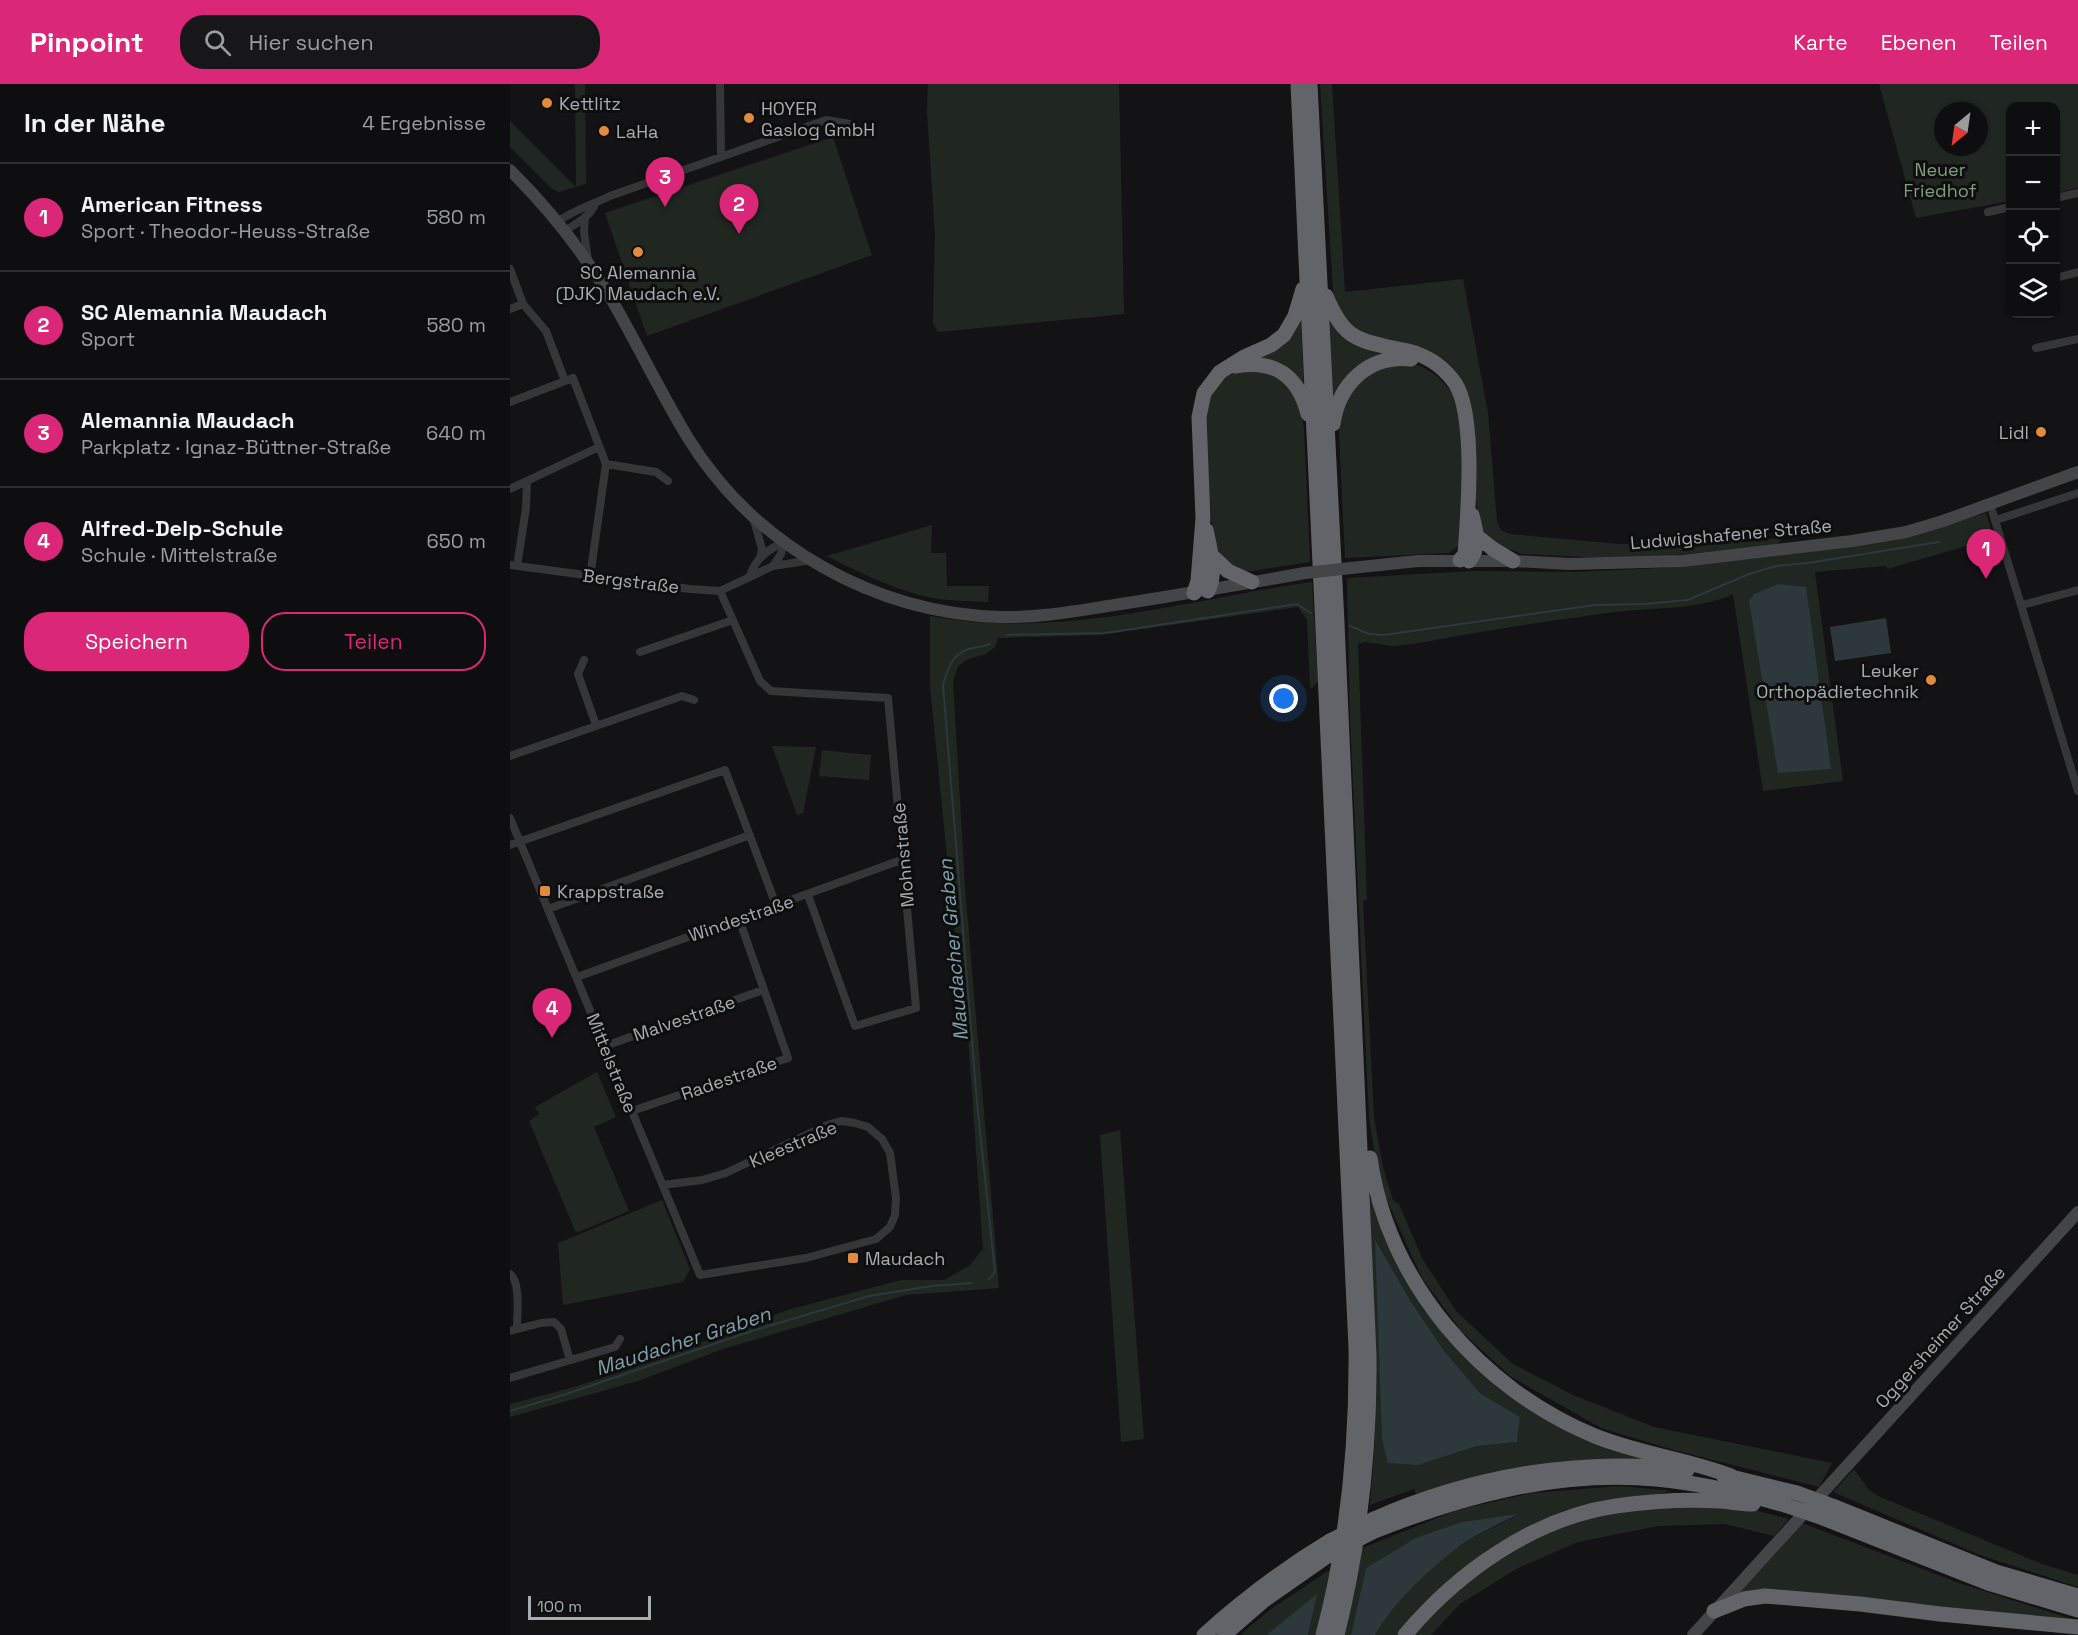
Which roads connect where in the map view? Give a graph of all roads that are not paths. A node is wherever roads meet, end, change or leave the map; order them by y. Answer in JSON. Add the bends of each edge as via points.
{"nodes":[{"id":1,"x":720,"y":84,"type":"edge"},
{"id":2,"x":1298,"y":84,"type":"edge"},
{"id":3,"x":1310,"y":84,"type":"edge"},
{"id":4,"x":850,"y":124,"type":"dead end"},
{"id":5,"x":721,"y":157,"type":"junction"},
{"id":6,"x":510,"y":170,"type":"edge"},
{"id":7,"x":2078,"y":193,"type":"edge"},
{"id":8,"x":2060,"y":197,"type":"edge"},
{"id":9,"x":595,"y":204,"type":"junction"},
{"id":10,"x":2006,"y":208,"type":"edge"},
{"id":11,"x":1988,"y":212,"type":"dead end"},
{"id":12,"x":585,"y":216,"type":"junction"},
{"id":13,"x":561,"y":227,"type":"junction"},
{"id":14,"x":588,"y":263,"type":"junction"},
{"id":15,"x":510,"y":269,"type":"edge"},
{"id":16,"x":2078,"y":272,"type":"edge"},
{"id":17,"x":2060,"y":277,"type":"edge"},
{"id":18,"x":1306,"y":281,"type":"junction"},
{"id":19,"x":1321,"y":284,"type":"junction"},
{"id":20,"x":523,"y":304,"type":"junction"},
{"id":21,"x":510,"y":309,"type":"edge"},
{"id":22,"x":2078,"y":339,"type":"edge"},
{"id":23,"x":2036,"y":348,"type":"dead end"},
{"id":24,"x":1430,"y":361,"type":"junction"},
{"id":25,"x":1226,"y":368,"type":"junction"},
{"id":26,"x":569,"y":380,"type":"junction"},
{"id":27,"x":510,"y":402,"type":"edge"},
{"id":28,"x":599,"y":447,"type":"junction"},
{"id":29,"x":1322,"y":449,"type":"junction"},
{"id":30,"x":606,"y":464,"type":"junction"},
{"id":31,"x":2078,"y":472,"type":"edge"},
{"id":32,"x":527,"y":481,"type":"junction"},
{"id":33,"x":668,"y":481,"type":"dead end"},
{"id":34,"x":510,"y":489,"type":"edge"},
{"id":35,"x":2078,"y":493,"type":"edge"},
{"id":36,"x":1469,"y":503,"type":"junction"},
{"id":37,"x":1990,"y":504,"type":"junction"},
{"id":38,"x":753,"y":517,"type":"junction"},
{"id":39,"x":1203,"y":518,"type":"junction"},
{"id":40,"x":1996,"y":520,"type":"junction"},
{"id":41,"x":1478,"y":537,"type":"junction"},
{"id":42,"x":784,"y":542,"type":"junction"},
{"id":43,"x":1210,"y":555,"type":"junction"},
{"id":44,"x":1465,"y":558,"type":"junction"},
{"id":45,"x":760,"y":559,"type":"junction"},
{"id":46,"x":812,"y":560,"type":"junction"},
{"id":47,"x":1513,"y":561,"type":"junction"},
{"id":48,"x":513,"y":566,"type":"edge"},
{"id":49,"x":773,"y":566,"type":"junction"},
{"id":50,"x":750,"y":576,"type":"junction"},
{"id":51,"x":590,"y":577,"type":"junction"},
{"id":52,"x":1252,"y":582,"type":"junction"},
{"id":53,"x":1200,"y":588,"type":"junction"},
{"id":54,"x":2078,"y":590,"type":"edge"},
{"id":55,"x":720,"y":591,"type":"junction"},
{"id":56,"x":2022,"y":605,"type":"junction"},
{"id":57,"x":733,"y":620,"type":"junction"},
{"id":58,"x":639,"y":652,"type":"dead end"},
{"id":59,"x":584,"y":660,"type":"dead end"},
{"id":60,"x":694,"y":700,"type":"dead end"},
{"id":61,"x":596,"y":725,"type":"junction"},
{"id":62,"x":510,"y":756,"type":"edge"},
{"id":63,"x":2074,"y":763,"type":"edge"},
{"id":64,"x":2078,"y":791,"type":"edge"},
{"id":65,"x":510,"y":818,"type":"edge"},
{"id":66,"x":750,"y":835,"type":"junction"},
{"id":67,"x":520,"y":842,"type":"junction"},
{"id":68,"x":510,"y":846,"type":"edge"},
{"id":69,"x":904,"y":859,"type":"junction"},
{"id":70,"x":808,"y":895,"type":"junction"},
{"id":71,"x":776,"y":905,"type":"junction"},
{"id":72,"x":548,"y":909,"type":"junction"},
{"id":73,"x":739,"y":919,"type":"junction"},
{"id":74,"x":577,"y":977,"type":"junction"},
{"id":75,"x":763,"y":990,"type":"junction"},
{"id":76,"x":605,"y":1046,"type":"junction"},
{"id":77,"x":1358,"y":1079,"type":"junction"},
{"id":78,"x":632,"y":1111,"type":"junction"},
{"id":79,"x":663,"y":1185,"type":"junction"},
{"id":80,"x":2078,"y":1212,"type":"edge"},
{"id":81,"x":510,"y":1274,"type":"edge"},
{"id":82,"x":700,"y":1275,"type":"joint"},
{"id":83,"x":514,"y":1330,"type":"edge"},
{"id":84,"x":620,"y":1339,"type":"dead end"},
{"id":85,"x":570,"y":1360,"type":"junction"},
{"id":86,"x":510,"y":1378,"type":"edge"},
{"id":87,"x":1731,"y":1476,"type":"junction"},
{"id":88,"x":1785,"y":1505,"type":"junction"},
{"id":89,"x":1373,"y":1526,"type":"junction"},
{"id":90,"x":1330,"y":1547,"type":"junction"},
{"id":91,"x":2078,"y":1596,"type":"edge"},
{"id":92,"x":2078,"y":1610,"type":"edge"},
{"id":93,"x":1714,"y":1611,"type":"junction"},
{"id":94,"x":2078,"y":1627,"type":"edge"},
{"id":95,"x":1204,"y":1635,"type":"edge"},
{"id":96,"x":1224,"y":1635,"type":"edge"},
{"id":97,"x":1323,"y":1635,"type":"edge"},
{"id":98,"x":1337,"y":1635,"type":"edge"},
{"id":99,"x":1404,"y":1635,"type":"edge"},
{"id":100,"x":1693,"y":1635,"type":"edge"}],
"edges":[{"from":1,"to":5,"type":"street"},
{"from":2,"to":18,"type":"highway"},
{"from":3,"to":19,"type":"highway"},
{"from":4,"to":5,"type":"street","via":[[826,120]]},
{"from":5,"to":9,"type":"street"},
{"from":6,"to":13,"type":"street","name":"Ludwigshafener Straße"},
{"from":7,"to":8,"type":"street"},
{"from":9,"to":12,"type":"street"},
{"from":9,"to":13,"type":"street","via":[[569,213]]},
{"from":10,"to":11,"type":"street"},
{"from":12,"to":13,"type":"street"},
{"from":12,"to":14,"type":"street"},
{"from":13,"to":14,"type":"street","name":"Ludwigshafener Straße"},
{"from":14,"to":38,"type":"street","name":"Ludwigshafener Straße","via":[[689,440]]},
{"from":15,"to":20,"type":"street"},
{"from":16,"to":17,"type":"street"},
{"from":18,"to":25,"type":"highway","via":[[1295,316],[1284,335]]},
{"from":18,"to":29,"type":"highway"},
{"from":19,"to":24,"type":"highway","via":[[1342,327],[1354,337],[1415,353]]},
{"from":19,"to":29,"type":"highway"},
{"from":20,"to":21,"type":"street"},
{"from":20,"to":26,"type":"street","via":[[546,331]]},
{"from":22,"to":23,"type":"street"},
{"from":24,"to":29,"type":"highway","via":[[1397,357],[1358,374],[1335,409]]},
{"from":24,"to":36,"type":"highway","via":[[1455,383],[1466,412]]},
{"from":25,"to":29,"type":"highway","via":[[1265,365],[1288,377],[1304,400]]},
{"from":25,"to":39,"type":"highway","via":[[1209,384],[1199,417]]},
{"from":26,"to":27,"type":"street"},
{"from":26,"to":28,"type":"street"},
{"from":28,"to":30,"type":"street"},
{"from":28,"to":32,"type":"street"},
{"from":29,"to":77,"type":"highway"},
{"from":29,"to":97,"type":"highway","via":[[1356,1403],[1354,1456],[1342,1546]]},
{"from":30,"to":33,"type":"street","via":[[656,471]]},
{"from":30,"to":51,"type":"street"},
{"from":31,"to":37,"type":"street","name":"Ludwigshafener Straße"},
{"from":32,"to":34,"type":"street"},
{"from":32,"to":48,"type":"street","via":[[526,508]]},
{"from":35,"to":40,"type":"street"},
{"from":36,"to":41,"type":"highway"},
{"from":36,"to":44,"type":"highway"},
{"from":37,"to":40,"type":"street"},
{"from":37,"to":47,"type":"street","name":"Ludwigshafener Straße","via":[[1906,532],[1712,558],[1570,564]]},
{"from":38,"to":42,"type":"street","name":"Ludwigshafener Straße"},
{"from":38,"to":45,"type":"street","via":[[762,549]]},
{"from":39,"to":43,"type":"highway"},
{"from":39,"to":53,"type":"highway"},
{"from":40,"to":56,"type":"street"},
{"from":41,"to":44,"type":"highway","via":[[1474,554]]},
{"from":41,"to":47,"type":"highway"},
{"from":42,"to":45,"type":"street"},
{"from":42,"to":46,"type":"street","name":"Ludwigshafener Straße"},
{"from":42,"to":49,"type":"street"},
{"from":43,"to":52,"type":"highway","via":[[1228,571]]},
{"from":43,"to":53,"type":"highway","via":[[1212,582]]},
{"from":44,"to":47,"type":"street","name":"Ludwigshafener Straße"},
{"from":44,"to":52,"type":"street","name":"Ludwigshafener Straße","bridge":true,"via":[[1305,573]]},
{"from":45,"to":50,"type":"street"},
{"from":46,"to":49,"type":"street"},
{"from":46,"to":53,"type":"street","name":"Ludwigshafener Straße","via":[[869,590],[905,602],[972,615],[1029,616],[1076,611]]},
{"from":48,"to":51,"type":"street","name":"Bergstraße"},
{"from":49,"to":50,"type":"street"},
{"from":50,"to":55,"type":"street"},
{"from":51,"to":55,"type":"street","name":"Bergstraße"},
{"from":52,"to":53,"type":"street","name":"Ludwigshafener Straße"},
{"from":54,"to":56,"type":"street"},
{"from":55,"to":57,"type":"street","name":"Mohnstraße"},
{"from":56,"to":63,"type":"street"},
{"from":57,"to":58,"type":"street"},
{"from":57,"to":69,"type":"street","name":"Mohnstraße","via":[[760,681],[771,691],[888,698]]},
{"from":59,"to":61,"type":"street","via":[[578,674]]},
{"from":60,"to":61,"type":"street","via":[[682,696]]},
{"from":61,"to":62,"type":"street"},
{"from":63,"to":64,"type":"street"},
{"from":65,"to":67,"type":"street","name":"Mittelstraße"},
{"from":66,"to":67,"type":"street","via":[[725,770]]},
{"from":66,"to":71,"type":"street"},
{"from":66,"to":72,"type":"street"},
{"from":67,"to":68,"type":"street"},
{"from":67,"to":72,"type":"street","name":"Mittelstraße"},
{"from":69,"to":70,"type":"street","name":"Windestraße"},
{"from":69,"to":70,"type":"street","name":"Mohnstraße","via":[[916,1008],[855,1026]]},
{"from":70,"to":71,"type":"street","name":"Windestraße"},
{"from":71,"to":73,"type":"street","name":"Windestraße"},
{"from":72,"to":74,"type":"street","name":"Mittelstraße"},
{"from":73,"to":74,"type":"street","name":"Windestraße"},
{"from":73,"to":75,"type":"street","name":"Radestraße"},
{"from":74,"to":76,"type":"street","name":"Mittelstraße"},
{"from":75,"to":76,"type":"street","name":"Malvestraße"},
{"from":75,"to":78,"type":"street","name":"Radestraße","via":[[788,1058]]},
{"from":76,"to":78,"type":"street","name":"Mittelstraße"},
{"from":77,"to":87,"type":"highway","via":[[1373,1178],[1390,1234],[1421,1292],[1451,1332],[1518,1394],[1569,1425],[1623,1446]]},
{"from":77,"to":98,"type":"highway","via":[[1370,1404],[1362,1510]]},
{"from":78,"to":79,"type":"street","name":"Mittelstraße"},
{"from":79,"to":82,"type":"street","name":"Mittelstraße"},
{"from":79,"to":82,"type":"street","name":"Kleestraße","via":[[726,1173],[841,1121],[868,1127],[887,1146],[896,1208],[884,1234],[806,1258]]},
{"from":80,"to":93,"type":"street","name":"Oggersheimer Straße"},
{"from":81,"to":83,"type":"street","via":[[517,1286]]},
{"from":83,"to":85,"type":"street","via":[[549,1322],[559,1324]]},
{"from":84,"to":85,"type":"street","via":[[615,1347]]},
{"from":85,"to":86,"type":"street"},
{"from":87,"to":89,"type":"highway","via":[[1614,1466],[1533,1472],[1443,1492]]},
{"from":87,"to":91,"type":"highway","bridge":true,"via":[[1835,1506],[1996,1572]]},
{"from":88,"to":89,"type":"highway","via":[[1711,1487],[1655,1479],[1586,1479],[1523,1486]]},
{"from":88,"to":92,"type":"highway","bridge":true,"via":[[1988,1583]]},
{"from":88,"to":99,"type":"highway","via":[[1660,1502],[1613,1506],[1560,1522],[1503,1550],[1466,1575]]},
{"from":89,"to":90,"type":"highway","bridge":true},
{"from":90,"to":95,"type":"highway","via":[[1300,1559],[1248,1596]]},
{"from":90,"to":96,"type":"highway"},
{"from":93,"to":94,"type":"highway","via":[[1744,1599],[1765,1596]]},
{"from":93,"to":100,"type":"street","name":"Oggersheimer Straße"}]}
